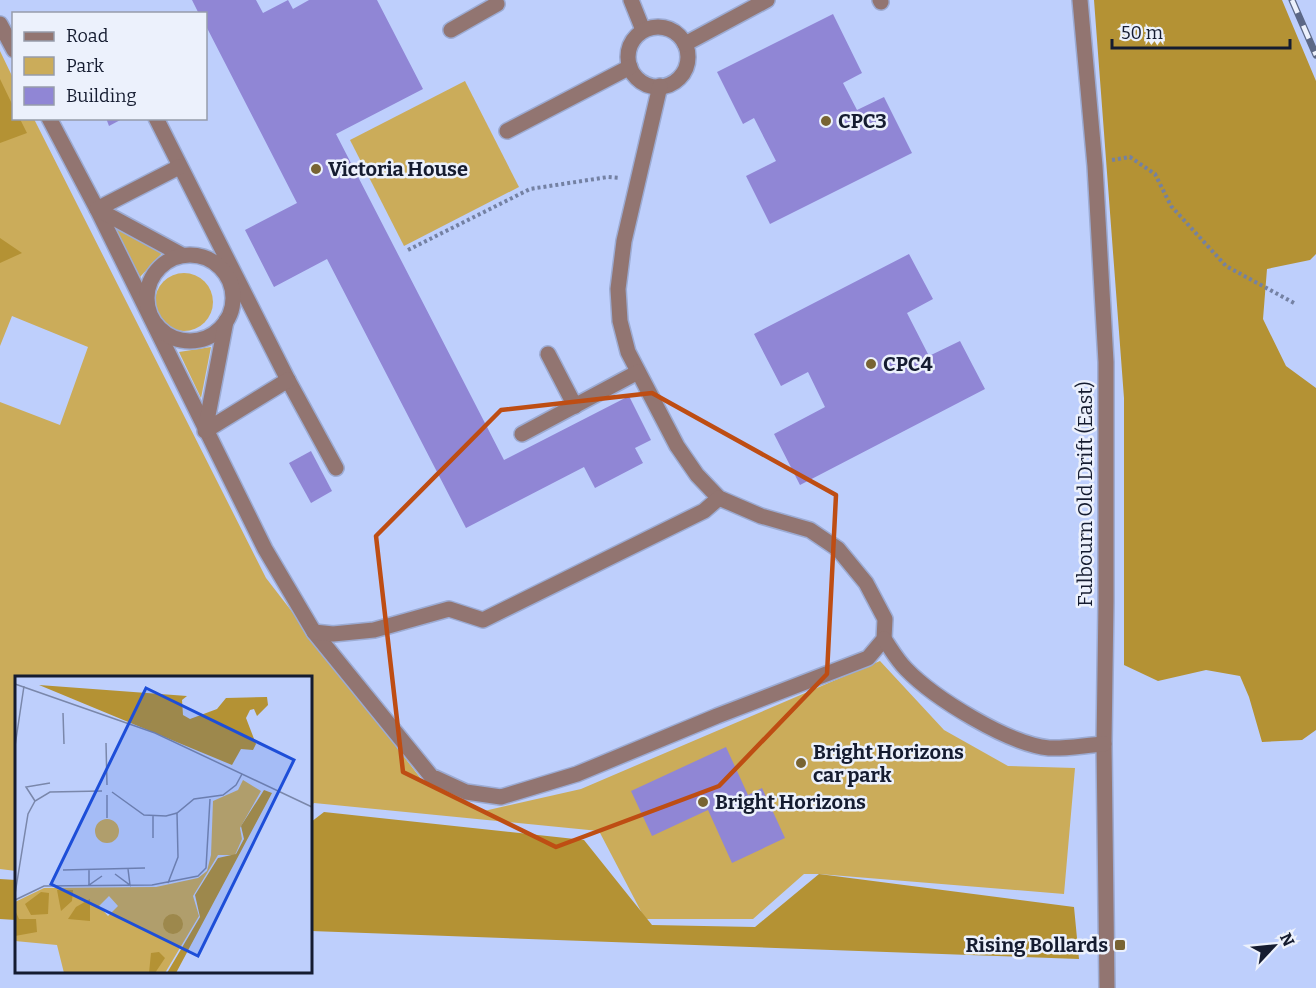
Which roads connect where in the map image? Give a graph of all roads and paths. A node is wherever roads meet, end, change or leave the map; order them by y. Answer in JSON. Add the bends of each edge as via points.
{"nodes":[{"id":1,"x":631,"y":0,"type":"edge"},
{"id":2,"x":767,"y":0,"type":"edge"},
{"id":3,"x":1080,"y":0,"type":"edge"},
{"id":4,"x":497,"y":4,"type":"dead end"},
{"id":5,"x":0,"y":24,"type":"edge"},
{"id":6,"x":451,"y":30,"type":"dead end"},
{"id":7,"x":643,"y":30,"type":"junction"},
{"id":8,"x":685,"y":44,"type":"junction"},
{"id":9,"x":12,"y":46,"type":"edge"},
{"id":10,"x":630,"y":68,"type":"junction"},
{"id":11,"x":660,"y":87,"type":"junction"},
{"id":12,"x":51,"y":120,"type":"edge"},
{"id":13,"x":157,"y":120,"type":"edge"},
{"id":14,"x":507,"y":131,"type":"dead end"},
{"id":15,"x":1095,"y":166,"type":"junction"},
{"id":16,"x":179,"y":167,"type":"junction"},
{"id":17,"x":639,"y":180,"type":"junction"},
{"id":18,"x":97,"y":209,"type":"junction"},
{"id":19,"x":408,"y":250,"type":"dead end"},
{"id":20,"x":182,"y":255,"type":"junction"},
{"id":21,"x":1294,"y":303,"type":"dead end"},
{"id":22,"x":226,"y":321,"type":"junction"},
{"id":23,"x":154,"y":324,"type":"junction"},
{"id":24,"x":548,"y":354,"type":"dead end"},
{"id":25,"x":638,"y":372,"type":"junction"},
{"id":26,"x":288,"y":380,"type":"junction"},
{"id":27,"x":575,"y":406,"type":"junction"},
{"id":28,"x":205,"y":431,"type":"junction"},
{"id":29,"x":522,"y":434,"type":"dead end"},
{"id":30,"x":336,"y":468,"type":"dead end"},
{"id":31,"x":719,"y":498,"type":"junction"},
{"id":32,"x":314,"y":632,"type":"junction"},
{"id":33,"x":884,"y":639,"type":"junction"},
{"id":34,"x":1104,"y":744,"type":"junction"},
{"id":35,"x":1107,"y":988,"type":"edge"}],
"edges":[{"from":1,"to":7,"type":"street"},
{"from":2,"to":8,"type":"street"},
{"from":3,"to":15,"type":"street","name":"Fulbourn Old Drift (East)"},
{"from":4,"to":6,"type":"street"},
{"from":5,"to":9,"type":"street"},
{"from":7,"to":8,"type":"street","via":[[665,28]]},
{"from":7,"to":10,"type":"street","via":[[628,50]]},
{"from":8,"to":11,"type":"street","via":[[687,61],[682,74]]},
{"from":10,"to":11,"type":"street","via":[[645,84]]},
{"from":10,"to":14,"type":"street"},
{"from":11,"to":17,"type":"street"},
{"from":12,"to":18,"type":"street"},
{"from":13,"to":16,"type":"street"},
{"from":15,"to":21,"type":"path","via":[[1130,157],[1155,174],[1171,206],[1226,266]]},
{"from":15,"to":34,"type":"street","name":"Fulbourn Old Drift (East)","via":[[1106,362]]},
{"from":16,"to":18,"type":"street"},
{"from":16,"to":26,"type":"street"},
{"from":17,"to":19,"type":"path","via":[[608,177],[530,189]]},
{"from":17,"to":25,"type":"street","via":[[624,241],[618,289],[620,321]]},
{"from":18,"to":20,"type":"street"},
{"from":18,"to":23,"type":"street"},
{"from":20,"to":22,"type":"street","via":[[213,260],[227,276],[232,307]]},
{"from":20,"to":23,"type":"street","via":[[168,260],[153,274],[147,289]]},
{"from":22,"to":23,"type":"street","via":[[216,332],[194,341],[178,339]]},
{"from":22,"to":28,"type":"street"},
{"from":23,"to":28,"type":"street"},
{"from":24,"to":27,"type":"street"},
{"from":25,"to":27,"type":"street"},
{"from":25,"to":31,"type":"street","via":[[677,446]]},
{"from":26,"to":28,"type":"street"},
{"from":26,"to":30,"type":"street"},
{"from":27,"to":29,"type":"street"},
{"from":28,"to":32,"type":"street","via":[[265,549]]},
{"from":31,"to":32,"type":"street","via":[[704,511],[483,620],[449,609],[374,630]]},
{"from":31,"to":33,"type":"street","via":[[761,516],[810,530],[838,549],[866,584],[885,619]]},
{"from":32,"to":33,"type":"street","via":[[431,776],[466,792],[501,798],[577,774],[868,658]]},
{"from":33,"to":34,"type":"street","via":[[905,668],[938,696],[993,728],[1028,744],[1050,748]]},
{"from":34,"to":35,"type":"street","name":"Fulbourn Old Drift (East)"}]}
